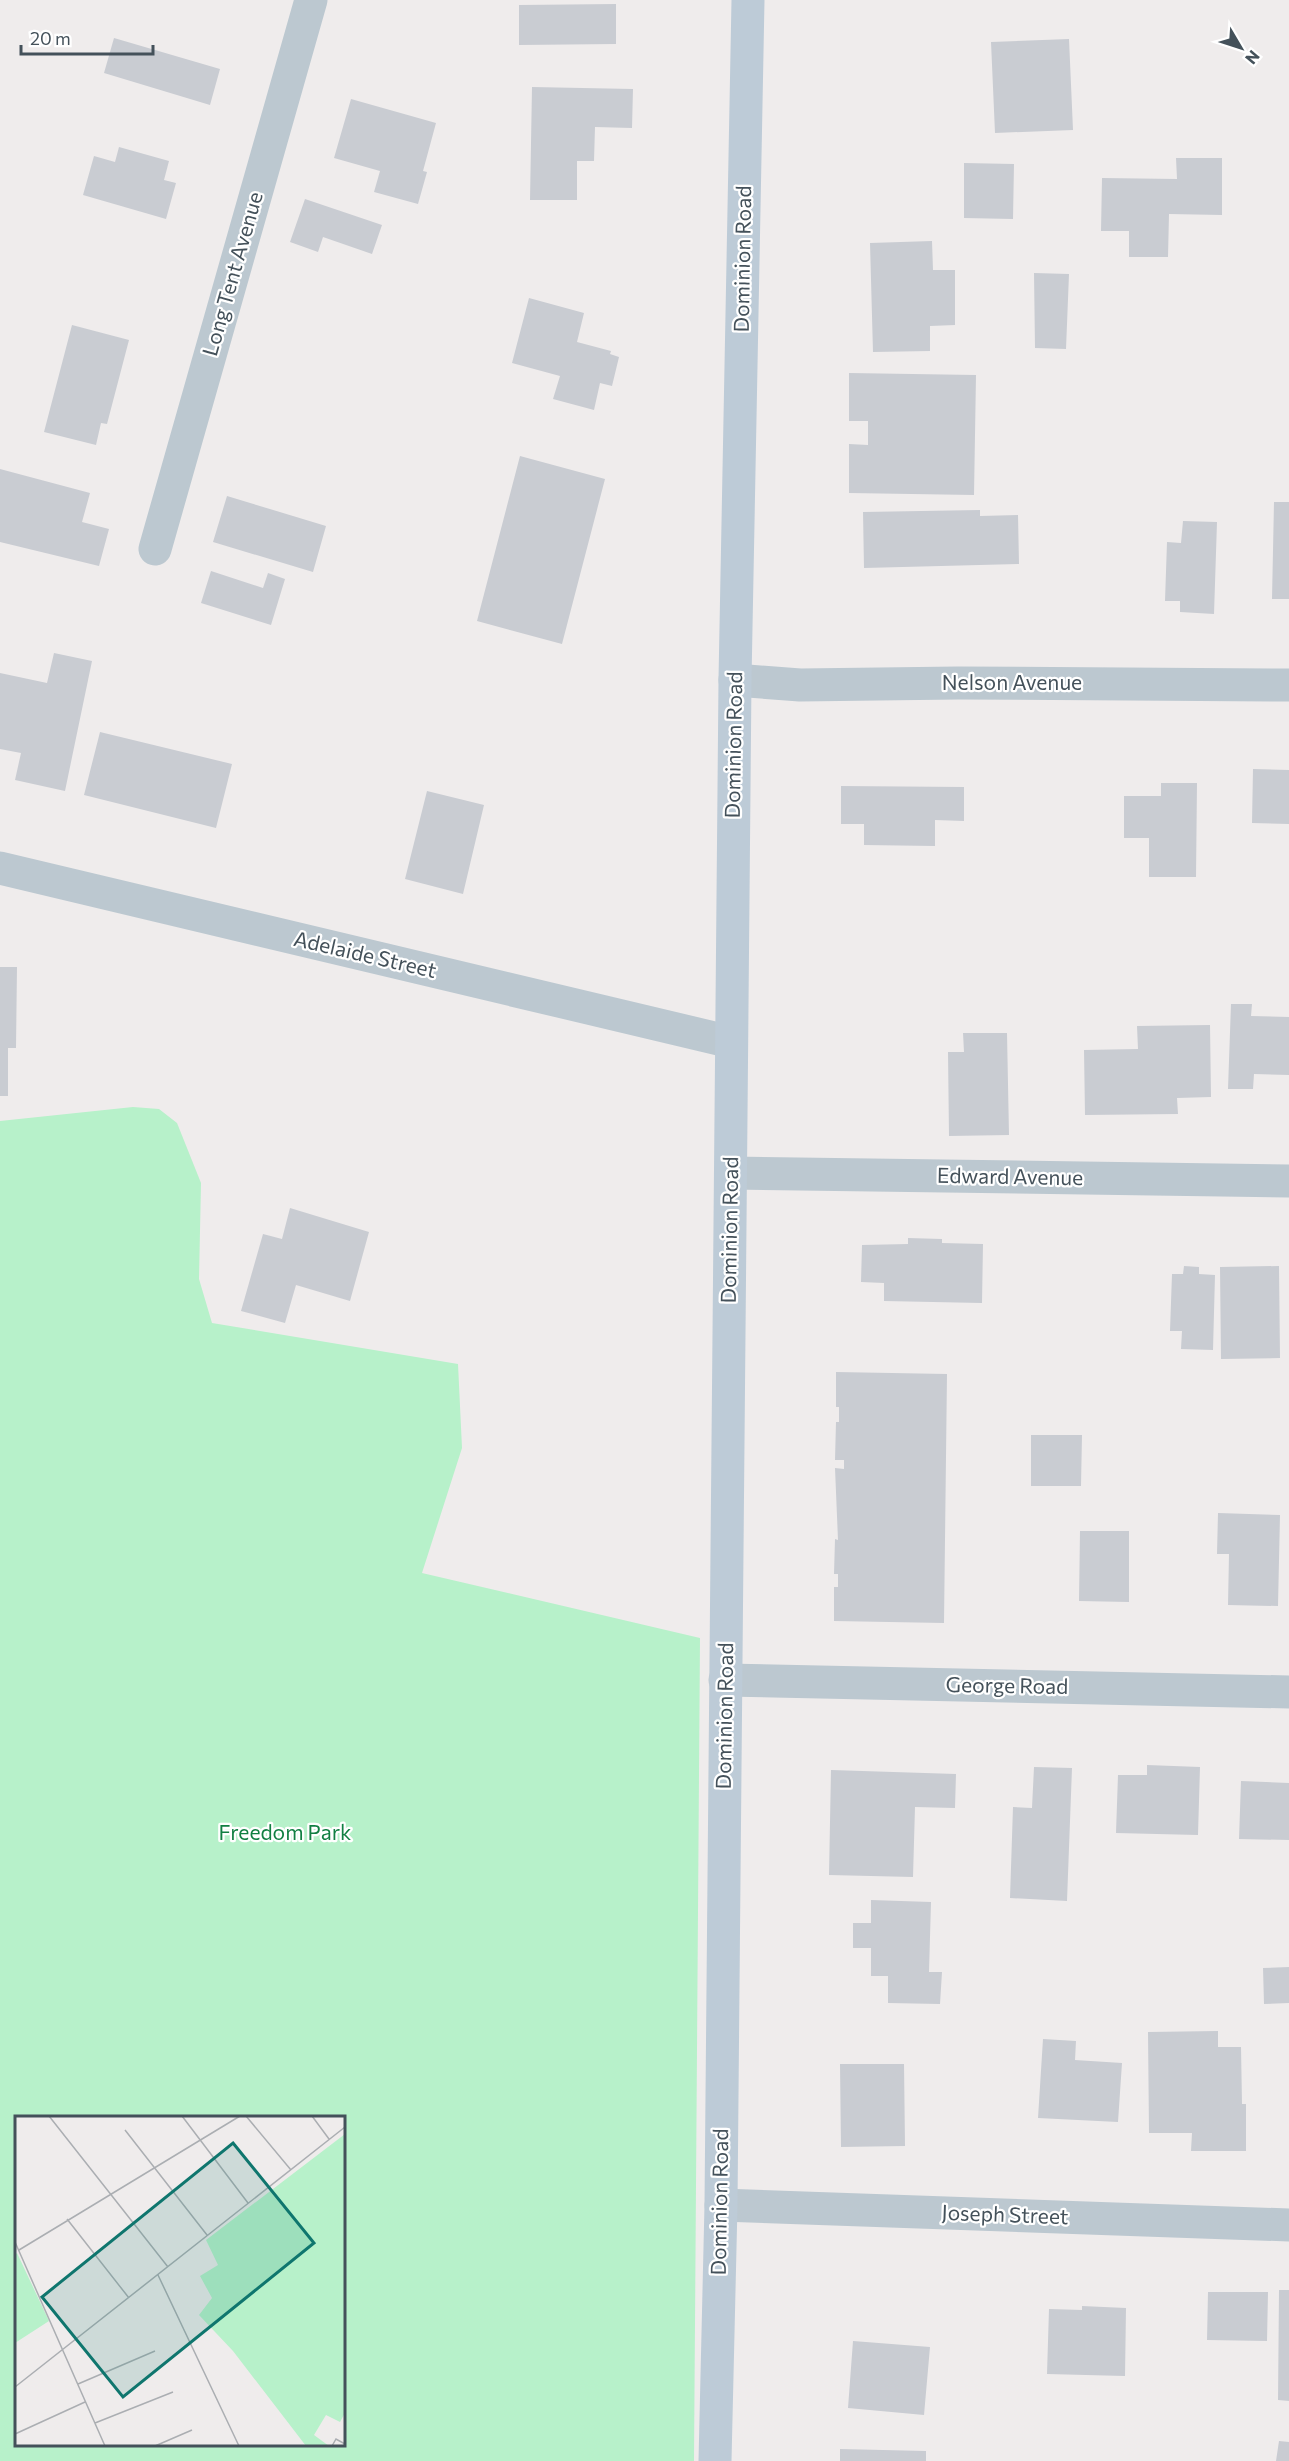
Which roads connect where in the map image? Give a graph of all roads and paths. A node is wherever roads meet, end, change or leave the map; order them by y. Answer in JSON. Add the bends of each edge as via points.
{"nodes":[{"id":1,"x":311,"y":0,"type":"edge"},
{"id":2,"x":748,"y":0,"type":"edge"},
{"id":3,"x":155,"y":549,"type":"dead end"},
{"id":4,"x":735,"y":681,"type":"junction"},
{"id":5,"x":1289,"y":686,"type":"edge"},
{"id":6,"x":0,"y":868,"type":"edge"},
{"id":7,"x":731,"y":1042,"type":"junction"},
{"id":8,"x":731,"y":1173,"type":"junction"},
{"id":9,"x":1289,"y":1181,"type":"edge"},
{"id":10,"x":725,"y":1680,"type":"junction"},
{"id":11,"x":1289,"y":1692,"type":"edge"},
{"id":12,"x":721,"y":2205,"type":"junction"},
{"id":13,"x":1289,"y":2224,"type":"edge"},
{"id":14,"x":715,"y":2461,"type":"edge"}],
"edges":[{"from":1,"to":3,"type":"street","name":"Long Tent Avenue"},
{"from":2,"to":4,"type":"main road","name":"Dominion Road"},
{"from":4,"to":5,"type":"street","name":"Nelson Avenue","via":[[800,685]]},
{"from":4,"to":7,"type":"main road","name":"Dominion Road"},
{"from":6,"to":7,"type":"street","name":"Adelaide Street"},
{"from":7,"to":8,"type":"main road","name":"Dominion Road"},
{"from":8,"to":9,"type":"street","name":"Edward Avenue"},
{"from":8,"to":10,"type":"main road","name":"Dominion Road"},
{"from":10,"to":11,"type":"street","name":"George Road"},
{"from":10,"to":12,"type":"main road","name":"Dominion Road"},
{"from":12,"to":13,"type":"street","name":"Joseph Street"},
{"from":12,"to":14,"type":"main road","name":"Dominion Road"}]}
